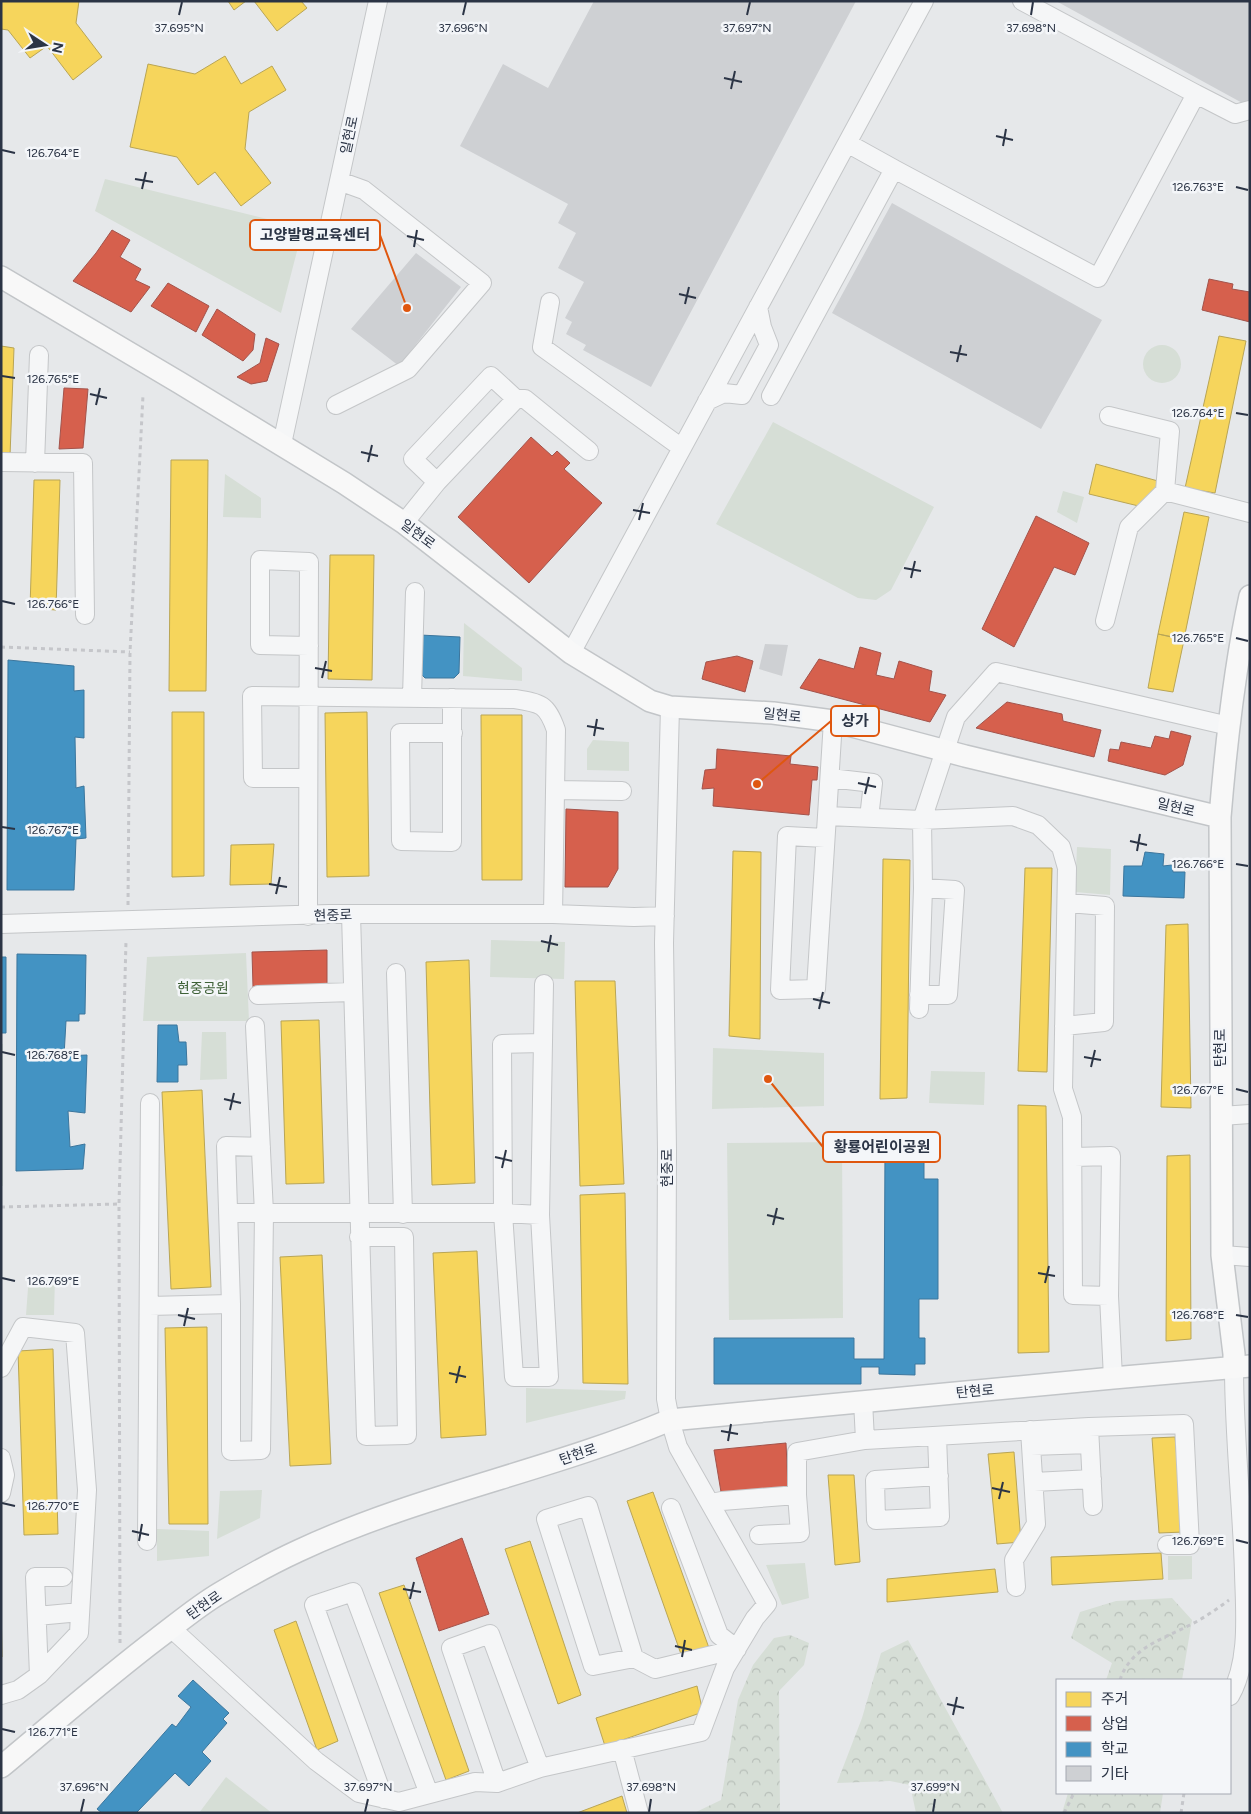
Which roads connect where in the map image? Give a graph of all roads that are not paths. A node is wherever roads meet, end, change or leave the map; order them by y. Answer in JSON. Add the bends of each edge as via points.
{"nodes":[{"id":1,"x":378,"y":1,"type":"edge"},
{"id":2,"x":924,"y":1,"type":"edge"},
{"id":3,"x":1022,"y":1,"type":"edge"},
{"id":4,"x":1196,"y":94,"type":"junction"},
{"id":5,"x":1250,"y":110,"type":"edge"},
{"id":6,"x":847,"y":143,"type":"junction"},
{"id":7,"x":894,"y":169,"type":"junction"},
{"id":8,"x":339,"y":181,"type":"junction"},
{"id":9,"x":1,"y":277,"type":"edge"},
{"id":10,"x":550,"y":302,"type":"dead end"},
{"id":11,"x":758,"y":307,"type":"junction"},
{"id":12,"x":39,"y":355,"type":"dead end"},
{"id":13,"x":771,"y":396,"type":"dead end"},
{"id":14,"x":516,"y":399,"type":"junction"},
{"id":15,"x":707,"y":401,"type":"junction"},
{"id":16,"x":336,"y":405,"type":"dead end"},
{"id":17,"x":1109,"y":416,"type":"dead end"},
{"id":18,"x":282,"y":444,"type":"junction"},
{"id":19,"x":682,"y":448,"type":"junction"},
{"id":20,"x":589,"y":451,"type":"dead end"},
{"id":21,"x":1,"y":462,"type":"edge"},
{"id":22,"x":35,"y":463,"type":"junction"},
{"id":23,"x":437,"y":482,"type":"junction"},
{"id":24,"x":1166,"y":491,"type":"junction"},
{"id":25,"x":1250,"y":513,"type":"edge"},
{"id":26,"x":404,"y":523,"type":"junction"},
{"id":27,"x":415,"y":592,"type":"dead end"},
{"id":28,"x":1250,"y":596,"type":"edge"},
{"id":29,"x":84,"y":615,"type":"dead end"},
{"id":30,"x":1105,"y":621,"type":"dead end"},
{"id":31,"x":308,"y":646,"type":"junction"},
{"id":32,"x":571,"y":653,"type":"junction"},
{"id":33,"x":1244,"y":666,"type":"edge"},
{"id":34,"x":308,"y":696,"type":"junction"},
{"id":35,"x":412,"y":697,"type":"junction"},
{"id":36,"x":452,"y":698,"type":"junction"},
{"id":37,"x":670,"y":707,"type":"junction"},
{"id":38,"x":833,"y":721,"type":"junction"},
{"id":39,"x":1229,"y":726,"type":"junction"},
{"id":40,"x":452,"y":733,"type":"junction"},
{"id":41,"x":945,"y":750,"type":"junction"},
{"id":42,"x":308,"y":778,"type":"junction"},
{"id":43,"x":830,"y":778,"type":"junction"},
{"id":44,"x":554,"y":790,"type":"junction"},
{"id":45,"x":622,"y":791,"type":"dead end"},
{"id":46,"x":827,"y":816,"type":"junction"},
{"id":47,"x":869,"y":818,"type":"junction"},
{"id":48,"x":1220,"y":818,"type":"junction"},
{"id":49,"x":922,"y":820,"type":"junction"},
{"id":50,"x":825,"y":838,"type":"junction"},
{"id":51,"x":923,"y":888,"type":"junction"},
{"id":52,"x":1068,"y":903,"type":"junction"},
{"id":53,"x":350,"y":914,"type":"junction"},
{"id":54,"x":553,"y":914,"type":"junction"},
{"id":55,"x":308,"y":916,"type":"junction"},
{"id":56,"x":665,"y":916,"type":"junction"},
{"id":57,"x":1,"y":924,"type":"edge"},
{"id":58,"x":396,"y":973,"type":"dead end"},
{"id":59,"x":544,"y":984,"type":"dead end"},
{"id":60,"x":352,"y":992,"type":"junction"},
{"id":61,"x":258,"y":995,"type":"dead end"},
{"id":62,"x":255,"y":1026,"type":"dead end"},
{"id":63,"x":1064,"y":1026,"type":"junction"},
{"id":64,"x":543,"y":1043,"type":"junction"},
{"id":65,"x":150,"y":1103,"type":"dead end"},
{"id":66,"x":1250,"y":1114,"type":"edge"},
{"id":67,"x":1220,"y":1116,"type":"junction"},
{"id":68,"x":261,"y":1147,"type":"junction"},
{"id":69,"x":1074,"y":1157,"type":"junction"},
{"id":70,"x":228,"y":1213,"type":"junction"},
{"id":71,"x":264,"y":1213,"type":"junction"},
{"id":72,"x":358,"y":1213,"type":"junction"},
{"id":73,"x":503,"y":1213,"type":"junction"},
{"id":74,"x":404,"y":1214,"type":"junction"},
{"id":75,"x":540,"y":1215,"type":"junction"},
{"id":76,"x":359,"y":1237,"type":"junction"},
{"id":77,"x":1222,"y":1255,"type":"junction"},
{"id":78,"x":1250,"y":1256,"type":"edge"},
{"id":79,"x":1109,"y":1296,"type":"junction"},
{"id":80,"x":231,"y":1304,"type":"junction"},
{"id":81,"x":149,"y":1306,"type":"junction"},
{"id":82,"x":1242,"y":1367,"type":"edge"},
{"id":83,"x":1,"y":1368,"type":"edge"},
{"id":84,"x":1113,"y":1378,"type":"junction"},
{"id":85,"x":863,"y":1401,"type":"junction"},
{"id":86,"x":670,"y":1420,"type":"junction"},
{"id":87,"x":1090,"y":1435,"type":"junction"},
{"id":88,"x":937,"y":1436,"type":"junction"},
{"id":89,"x":1031,"y":1438,"type":"junction"},
{"id":90,"x":865,"y":1440,"type":"junction"},
{"id":91,"x":1,"y":1458,"type":"edge"},
{"id":92,"x":939,"y":1476,"type":"dead end"},
{"id":93,"x":1092,"y":1479,"type":"junction"},
{"id":94,"x":1034,"y":1482,"type":"junction"},
{"id":95,"x":1,"y":1493,"type":"edge"},
{"id":96,"x":797,"y":1496,"type":"junction"},
{"id":97,"x":710,"y":1503,"type":"junction"},
{"id":98,"x":1093,"y":1506,"type":"dead end"},
{"id":99,"x":671,"y":1508,"type":"dead end"},
{"id":100,"x":759,"y":1535,"type":"dead end"},
{"id":101,"x":147,"y":1541,"type":"dead end"},
{"id":102,"x":1167,"y":1545,"type":"dead end"},
{"id":103,"x":63,"y":1577,"type":"dead end"},
{"id":104,"x":1016,"y":1587,"type":"dead end"},
{"id":105,"x":80,"y":1612,"type":"junction"},
{"id":106,"x":37,"y":1616,"type":"junction"},
{"id":107,"x":171,"y":1628,"type":"junction"},
{"id":108,"x":736,"y":1649,"type":"junction"},
{"id":109,"x":634,"y":1658,"type":"junction"},
{"id":110,"x":39,"y":1675,"type":"junction"},
{"id":111,"x":1,"y":1694,"type":"edge"},
{"id":112,"x":1231,"y":1694,"type":"edge"},
{"id":113,"x":622,"y":1749,"type":"junction"},
{"id":114,"x":1,"y":1767,"type":"edge"},
{"id":115,"x":540,"y":1768,"type":"junction"},
{"id":116,"x":497,"y":1783,"type":"junction"},
{"id":117,"x":429,"y":1794,"type":"junction"},
{"id":118,"x":384,"y":1799,"type":"junction"},
{"id":119,"x":639,"y":1813,"type":"edge"}],
"edges":[{"from":1,"to":8,"type":"street","name":"일현로"},
{"from":2,"to":6,"type":"street"},
{"from":3,"to":4,"type":"street"},
{"from":4,"to":5,"type":"street","via":[[1235,114]]},
{"from":4,"to":7,"type":"street","via":[[1098,278]]},
{"from":6,"to":7,"type":"street"},
{"from":6,"to":11,"type":"street"},
{"from":7,"to":13,"type":"street"},
{"from":8,"to":16,"type":"street","via":[[364,190],[482,283],[408,369]]},
{"from":8,"to":18,"type":"street","name":"일현로"},
{"from":9,"to":18,"type":"main road","name":"일현로"},
{"from":10,"to":19,"type":"street","via":[[542,347]]},
{"from":11,"to":15,"type":"street"},
{"from":11,"to":15,"type":"street","via":[[769,345],[742,394],[724,394]]},
{"from":12,"to":22,"type":"street"},
{"from":14,"to":20,"type":"street","via":[[525,399]]},
{"from":14,"to":23,"type":"street"},
{"from":14,"to":23,"type":"street","via":[[491,376],[465,403],[413,459]]},
{"from":15,"to":19,"type":"street"},
{"from":17,"to":24,"type":"street","via":[[1170,431]]},
{"from":18,"to":26,"type":"main road","name":"일현로"},
{"from":19,"to":32,"type":"street"},
{"from":21,"to":22,"type":"street"},
{"from":22,"to":29,"type":"street","via":[[84,463]]},
{"from":23,"to":26,"type":"street"},
{"from":24,"to":25,"type":"street"},
{"from":24,"to":30,"type":"street","via":[[1129,527]]},
{"from":26,"to":32,"type":"main road","name":"일현로"},
{"from":27,"to":35,"type":"street"},
{"from":28,"to":33,"type":"main road"},
{"from":31,"to":31,"type":"street","via":[[309,562],[260,560],[260,645]]},
{"from":31,"to":34,"type":"street"},
{"from":32,"to":37,"type":"main road","name":"일현로","via":[[650,701]]},
{"from":33,"to":39,"type":"main road"},
{"from":34,"to":35,"type":"street"},
{"from":34,"to":42,"type":"street"},
{"from":34,"to":42,"type":"street","via":[[252,696],[252,778]]},
{"from":35,"to":36,"type":"street"},
{"from":36,"to":40,"type":"street"},
{"from":36,"to":44,"type":"street","via":[[515,699],[546,708],[556,730]]},
{"from":37,"to":38,"type":"main road","name":"일현로","via":[[773,713]]},
{"from":37,"to":56,"type":"street","name":"현중로"},
{"from":38,"to":41,"type":"main road","name":"일현로"},
{"from":38,"to":43,"type":"street"},
{"from":39,"to":41,"type":"street","via":[[996,672],[956,717]]},
{"from":39,"to":48,"type":"main road"},
{"from":40,"to":40,"type":"street","via":[[452,842],[401,841],[400,733]]},
{"from":41,"to":48,"type":"main road","name":"일현로"},
{"from":41,"to":49,"type":"street"},
{"from":42,"to":55,"type":"street"},
{"from":43,"to":46,"type":"street"},
{"from":43,"to":47,"type":"street","via":[[873,783]]},
{"from":44,"to":45,"type":"street"},
{"from":44,"to":54,"type":"street"},
{"from":46,"to":47,"type":"street"},
{"from":46,"to":50,"type":"street"},
{"from":47,"to":49,"type":"street"},
{"from":48,"to":67,"type":"main road","name":"탄현로"},
{"from":49,"to":51,"type":"street"},
{"from":49,"to":52,"type":"street","via":[[1014,816],[1038,825],[1061,847],[1067,868]]},
{"from":50,"to":50,"type":"street","via":[[816,989],[780,990],[787,836]]},
{"from":51,"to":51,"type":"street","via":[[919,1002],[948,995],[954,890]]},
{"from":52,"to":63,"type":"street"},
{"from":52,"to":63,"type":"street","via":[[1105,906],[1104,1022]]},
{"from":53,"to":54,"type":"street","name":"현중로"},
{"from":53,"to":55,"type":"street","name":"현중로"},
{"from":53,"to":60,"type":"street"},
{"from":54,"to":56,"type":"street","name":"현중로"},
{"from":55,"to":57,"type":"street","name":"현중로"},
{"from":56,"to":86,"type":"street","name":"현중로","via":[[666,1399]]},
{"from":58,"to":74,"type":"street"},
{"from":59,"to":64,"type":"street"},
{"from":60,"to":61,"type":"street"},
{"from":60,"to":72,"type":"street"},
{"from":62,"to":68,"type":"street"},
{"from":63,"to":69,"type":"street","via":[[1063,1089],[1072,1117]]},
{"from":64,"to":73,"type":"street","via":[[502,1044]]},
{"from":64,"to":75,"type":"street"},
{"from":65,"to":81,"type":"street"},
{"from":66,"to":67,"type":"street"},
{"from":67,"to":77,"type":"main road","name":"탄현로"},
{"from":68,"to":70,"type":"street","via":[[226,1146]]},
{"from":68,"to":71,"type":"street"},
{"from":69,"to":79,"type":"street","via":[[1073,1295]]},
{"from":69,"to":79,"type":"street","via":[[1111,1156]]},
{"from":70,"to":71,"type":"street"},
{"from":70,"to":80,"type":"street"},
{"from":71,"to":72,"type":"street"},
{"from":71,"to":80,"type":"street","via":[[261,1450],[231,1451]]},
{"from":72,"to":74,"type":"street"},
{"from":72,"to":76,"type":"street"},
{"from":73,"to":74,"type":"street"},
{"from":73,"to":75,"type":"street"},
{"from":73,"to":75,"type":"street","via":[[514,1377],[549,1377]]},
{"from":76,"to":76,"type":"street","via":[[366,1436],[407,1435],[404,1237]]},
{"from":77,"to":78,"type":"street"},
{"from":77,"to":82,"type":"main road","name":"탄현로","via":[[1234,1354]]},
{"from":79,"to":84,"type":"street"},
{"from":80,"to":81,"type":"street"},
{"from":81,"to":101,"type":"street"},
{"from":82,"to":84,"type":"main road","name":"탄현로"},
{"from":82,"to":112,"type":"street","name":"탄현로","via":[[1246,1631],[1237,1683]]},
{"from":83,"to":105,"type":"street","via":[[23,1327],[75,1333],[87,1490]]},
{"from":84,"to":85,"type":"main road","name":"탄현로"},
{"from":85,"to":86,"type":"main road","name":"탄현로"},
{"from":85,"to":90,"type":"street"},
{"from":86,"to":97,"type":"street","name":"현중로","via":[[678,1447]]},
{"from":86,"to":107,"type":"main road","name":"탄현로","via":[[640,1433],[385,1516],[298,1551],[219,1593]]},
{"from":87,"to":89,"type":"street"},
{"from":87,"to":93,"type":"street"},
{"from":87,"to":102,"type":"street","via":[[1184,1424],[1190,1544]]},
{"from":88,"to":89,"type":"street"},
{"from":88,"to":90,"type":"street"},
{"from":88,"to":92,"type":"street"},
{"from":89,"to":94,"type":"street"},
{"from":90,"to":96,"type":"street","via":[[797,1452]]},
{"from":91,"to":95,"type":"street","via":[[5,1475]]},
{"from":93,"to":94,"type":"street"},
{"from":93,"to":98,"type":"street"},
{"from":94,"to":104,"type":"street","via":[[1036,1524],[1014,1560]]},
{"from":96,"to":97,"type":"street"},
{"from":96,"to":100,"type":"street","via":[[800,1533]]},
{"from":97,"to":108,"type":"street","name":"현중로","via":[[766,1604]]},
{"from":99,"to":108,"type":"street","via":[[719,1635]]},
{"from":103,"to":106,"type":"street","via":[[35,1577]]},
{"from":105,"to":106,"type":"street"},
{"from":105,"to":110,"type":"street","via":[[79,1633]]},
{"from":106,"to":110,"type":"street"},
{"from":107,"to":114,"type":"main road","name":"탄현로"},
{"from":107,"to":118,"type":"street","via":[[316,1761],[359,1793]]},
{"from":108,"to":109,"type":"street","via":[[655,1669]]},
{"from":108,"to":113,"type":"street","via":[[725,1668],[701,1732]]},
{"from":109,"to":109,"type":"street","via":[[593,1666],[546,1519],[588,1506]]},
{"from":110,"to":111,"type":"street","via":[[18,1690]]},
{"from":113,"to":115,"type":"street"},
{"from":113,"to":119,"type":"street"},
{"from":115,"to":116,"type":"street"},
{"from":115,"to":116,"type":"street","via":[[490,1634],[451,1648]]},
{"from":116,"to":117,"type":"street","via":[[475,1782]]},
{"from":117,"to":118,"type":"street","via":[[399,1802]]},
{"from":117,"to":118,"type":"street","via":[[353,1592],[314,1605]]}]}
